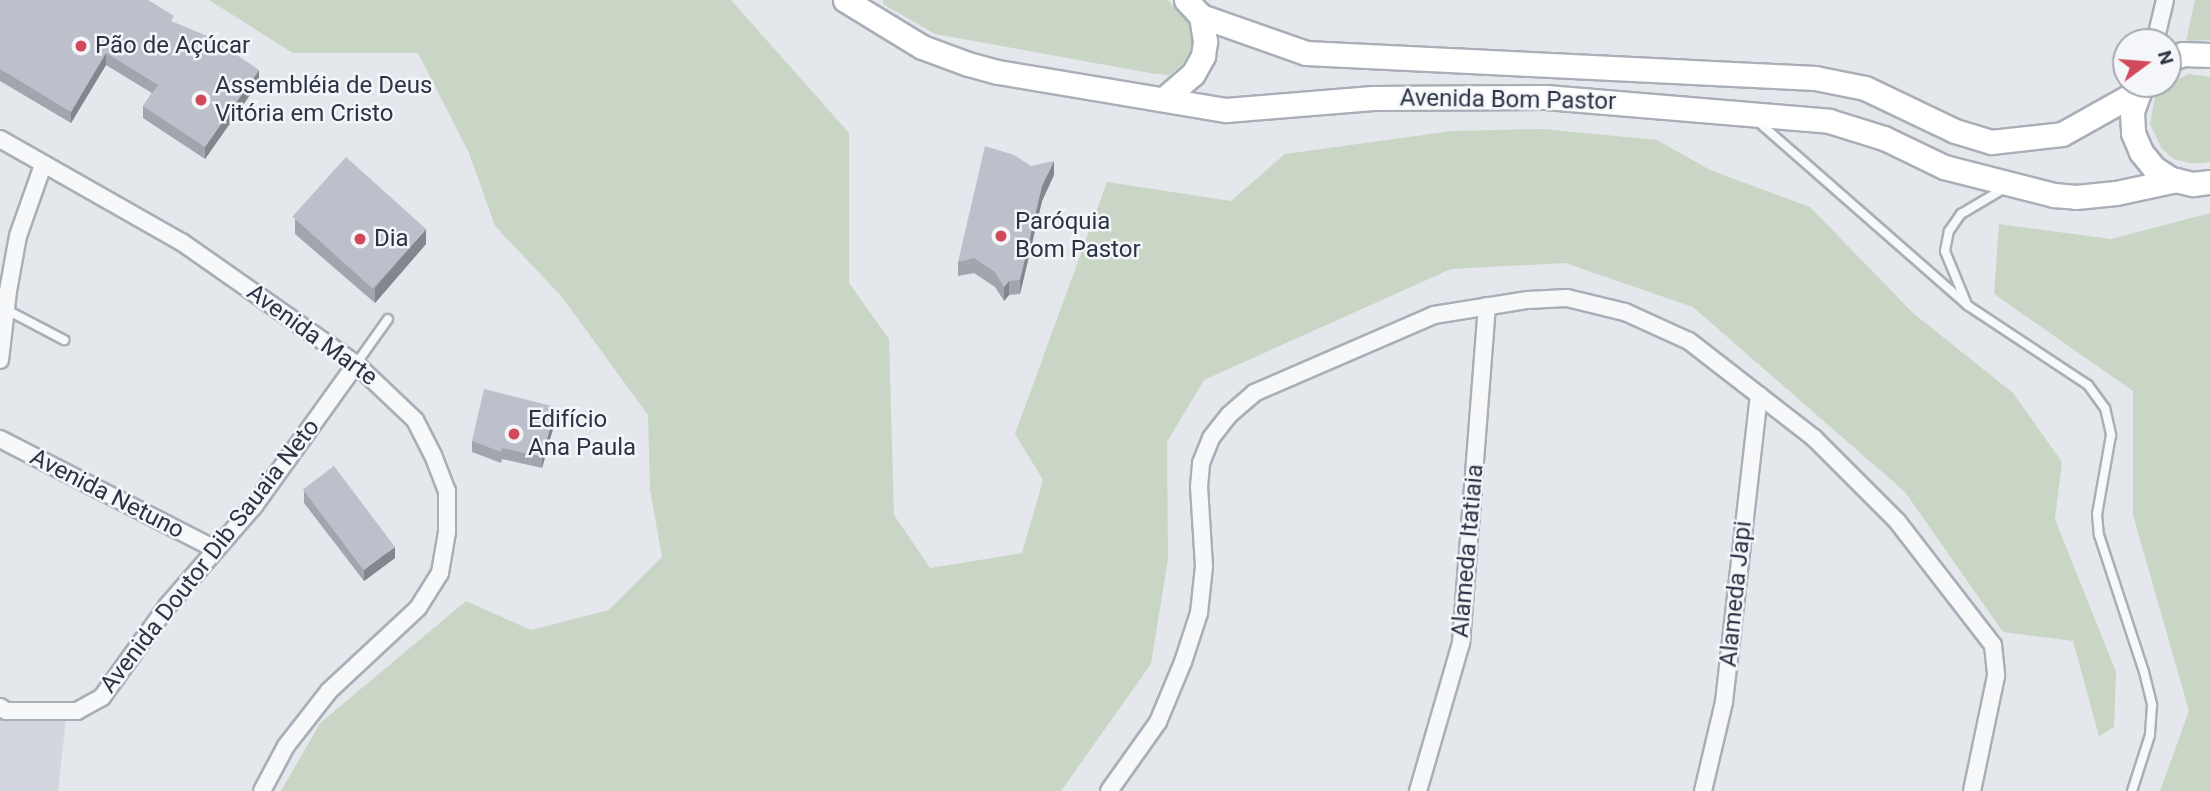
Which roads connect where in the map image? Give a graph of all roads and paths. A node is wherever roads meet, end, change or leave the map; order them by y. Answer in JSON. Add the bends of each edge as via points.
{"nodes":[{"id":1,"x":845,"y":0,"type":"edge"},
{"id":2,"x":2165,"y":0,"type":"edge"},
{"id":3,"x":1193,"y":8,"type":"edge"},
{"id":4,"x":874,"y":9,"type":"edge"},
{"id":5,"x":2158,"y":28,"type":"edge"},
{"id":6,"x":2182,"y":54,"type":"edge"},
{"id":7,"x":2210,"y":55,"type":"edge"},
{"id":8,"x":1165,"y":98,"type":"junction"},
{"id":9,"x":2123,"y":98,"type":"edge"},
{"id":10,"x":2137,"y":98,"type":"edge"},
{"id":11,"x":1748,"y":113,"type":"junction"},
{"id":12,"x":0,"y":139,"type":"edge"},
{"id":13,"x":43,"y":164,"type":"junction"},
{"id":14,"x":2177,"y":180,"type":"junction"},
{"id":15,"x":2210,"y":182,"type":"edge"},
{"id":16,"x":2009,"y":185,"type":"junction"},
{"id":17,"x":1967,"y":305,"type":"junction"},
{"id":18,"x":1487,"y":306,"type":"junction"},
{"id":19,"x":3,"y":308,"type":"edge"},
{"id":20,"x":387,"y":319,"type":"dead end"},
{"id":21,"x":64,"y":340,"type":"dead end"},
{"id":22,"x":0,"y":360,"type":"edge"},
{"id":23,"x":356,"y":364,"type":"junction"},
{"id":24,"x":1759,"y":395,"type":"junction"},
{"id":25,"x":0,"y":439,"type":"edge"},
{"id":26,"x":215,"y":549,"type":"junction"},
{"id":27,"x":0,"y":708,"type":"edge"},
{"id":28,"x":262,"y":791,"type":"edge"},
{"id":29,"x":1109,"y":791,"type":"edge"},
{"id":30,"x":1418,"y":791,"type":"edge"},
{"id":31,"x":1703,"y":791,"type":"edge"},
{"id":32,"x":1972,"y":791,"type":"edge"},
{"id":33,"x":2133,"y":791,"type":"edge"}],
"edges":[{"from":1,"to":4,"type":"street","name":"Avenida Bom Pastor"},
{"from":2,"to":5,"type":"street"},
{"from":3,"to":8,"type":"street","via":[[1205,41],[1203,57],[1194,74]]},
{"from":3,"to":9,"type":"street","name":"Avenida Bom Pastor","via":[[1306,53],[1815,78],[1865,88],[1955,131],[1992,142],[2062,134]]},
{"from":4,"to":8,"type":"street","name":"Avenida Bom Pastor","via":[[922,47],[978,67]]},
{"from":6,"to":7,"type":"street"},
{"from":8,"to":11,"type":"street","name":"Avenida Bom Pastor","via":[[1226,110],[1373,98],[1546,97]]},
{"from":10,"to":14,"type":"street","via":[[2133,133],[2141,152],[2154,168]]},
{"from":11,"to":16,"type":"street","name":"Avenida Bom Pastor","via":[[1829,121],[1884,138],[1944,167]]},
{"from":11,"to":17,"type":"lane"},
{"from":12,"to":13,"type":"street","name":"Avenida Marte"},
{"from":13,"to":19,"type":"street","via":[[19,236]]},
{"from":13,"to":23,"type":"street","name":"Avenida Marte","via":[[183,243]]},
{"from":14,"to":15,"type":"street"},
{"from":14,"to":16,"type":"street","name":"Avenida Bom Pastor","via":[[2116,194],[2076,197]]},
{"from":16,"to":17,"type":"lane","via":[[1961,215],[1949,231],[1944,251]]},
{"from":17,"to":33,"type":"lane","via":[[2088,384],[2105,408],[2111,435],[2097,514],[2099,535],[2152,705],[2150,735]]},
{"from":18,"to":24,"type":"street","via":[[1567,298],[1625,312],[1689,341]]},
{"from":18,"to":29,"type":"street","via":[[1434,315],[1254,393],[1228,415],[1211,438],[1201,463],[1204,566],[1199,613],[1158,722]]},
{"from":18,"to":30,"type":"street","name":"Alameda Itatiaia","via":[[1461,643]]},
{"from":19,"to":21,"type":"lane"},
{"from":19,"to":22,"type":"street"},
{"from":20,"to":23,"type":"lane"},
{"from":23,"to":26,"type":"street","name":"Avenida Doutor Dib Sauaia Neto","via":[[254,506]]},
{"from":23,"to":28,"type":"street","name":"Avenida Marte","via":[[415,420],[433,455],[447,491],[440,573],[418,608],[328,691],[286,746]]},
{"from":24,"to":31,"type":"street","name":"Alameda Japi","via":[[1724,702]]},
{"from":24,"to":32,"type":"street","via":[[1814,438],[1897,521],[1993,645],[1996,676]]},
{"from":25,"to":26,"type":"street","name":"Avenida Netuno"},
{"from":26,"to":27,"type":"street","name":"Avenida Doutor Dib Sauaia Neto","via":[[102,697],[90,706],[77,711]]}]}
